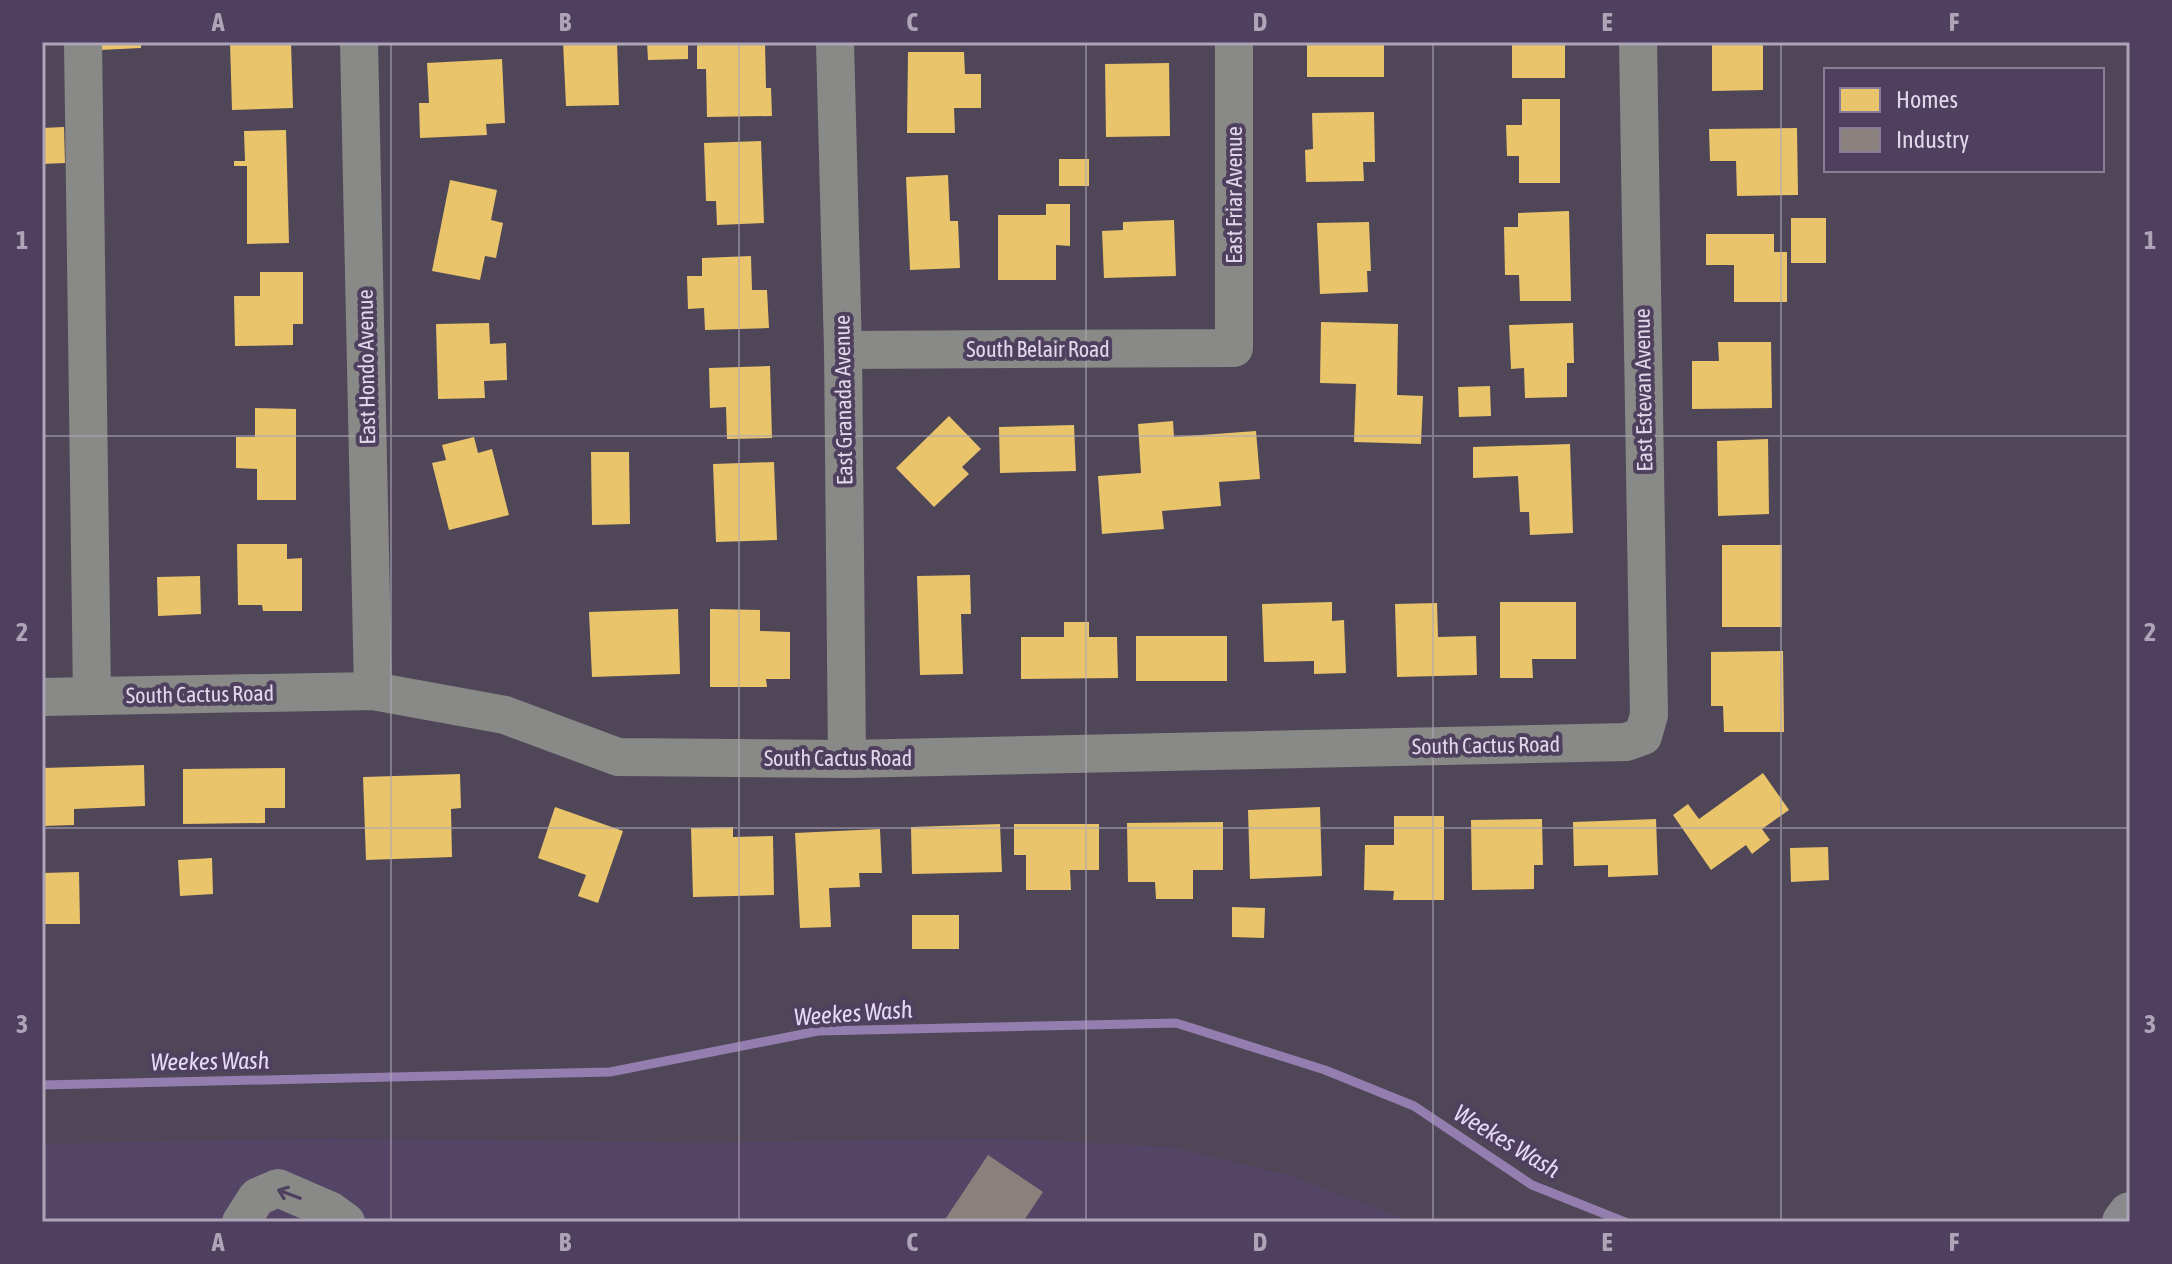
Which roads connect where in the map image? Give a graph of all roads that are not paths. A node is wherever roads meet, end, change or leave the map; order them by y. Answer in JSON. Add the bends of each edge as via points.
{"nodes":[{"id":1,"x":83,"y":42,"type":"edge"},
{"id":2,"x":359,"y":42,"type":"edge"},
{"id":3,"x":835,"y":42,"type":"edge"},
{"id":4,"x":1234,"y":42,"type":"edge"},
{"id":5,"x":1638,"y":42,"type":"edge"},
{"id":6,"x":1234,"y":348,"type":"joint"},
{"id":7,"x":843,"y":350,"type":"junction"},
{"id":8,"x":373,"y":691,"type":"junction"},
{"id":9,"x":92,"y":696,"type":"junction"},
{"id":10,"x":42,"y":697,"type":"edge"},
{"id":11,"x":1643,"y":736,"type":"joint"},
{"id":12,"x":847,"y":759,"type":"junction"},
{"id":13,"x":2130,"y":1214,"type":"edge"},
{"id":14,"x":241,"y":1222,"type":"edge"},
{"id":15,"x":346,"y":1222,"type":"edge"},
{"id":16,"x":2124,"y":1222,"type":"edge"}],
"edges":[{"from":1,"to":9,"type":"street"},
{"from":2,"to":8,"type":"street","name":"East Hondo Avenue"},
{"from":3,"to":7,"type":"street","name":"East Granada Avenue"},
{"from":4,"to":6,"type":"street","name":"East Friar Avenue"},
{"from":5,"to":11,"type":"street","name":"East Estevan Avenue","via":[[1649,715]]},
{"from":6,"to":7,"type":"street","name":"South Belair Road"},
{"from":7,"to":12,"type":"street","name":"East Granada Avenue"},
{"from":8,"to":9,"type":"street","name":"South Cactus Road"},
{"from":8,"to":12,"type":"street","name":"South Cactus Road","via":[[505,715],[618,757]]},
{"from":9,"to":10,"type":"street","name":"South Cactus Road"},
{"from":11,"to":12,"type":"street","name":"South Cactus Road","via":[[1626,742]]},
{"from":13,"to":16,"type":"main road"},
{"from":15,"to":14,"type":"street","one_way":true,"via":[[278,1188],[257,1197]]}]}
